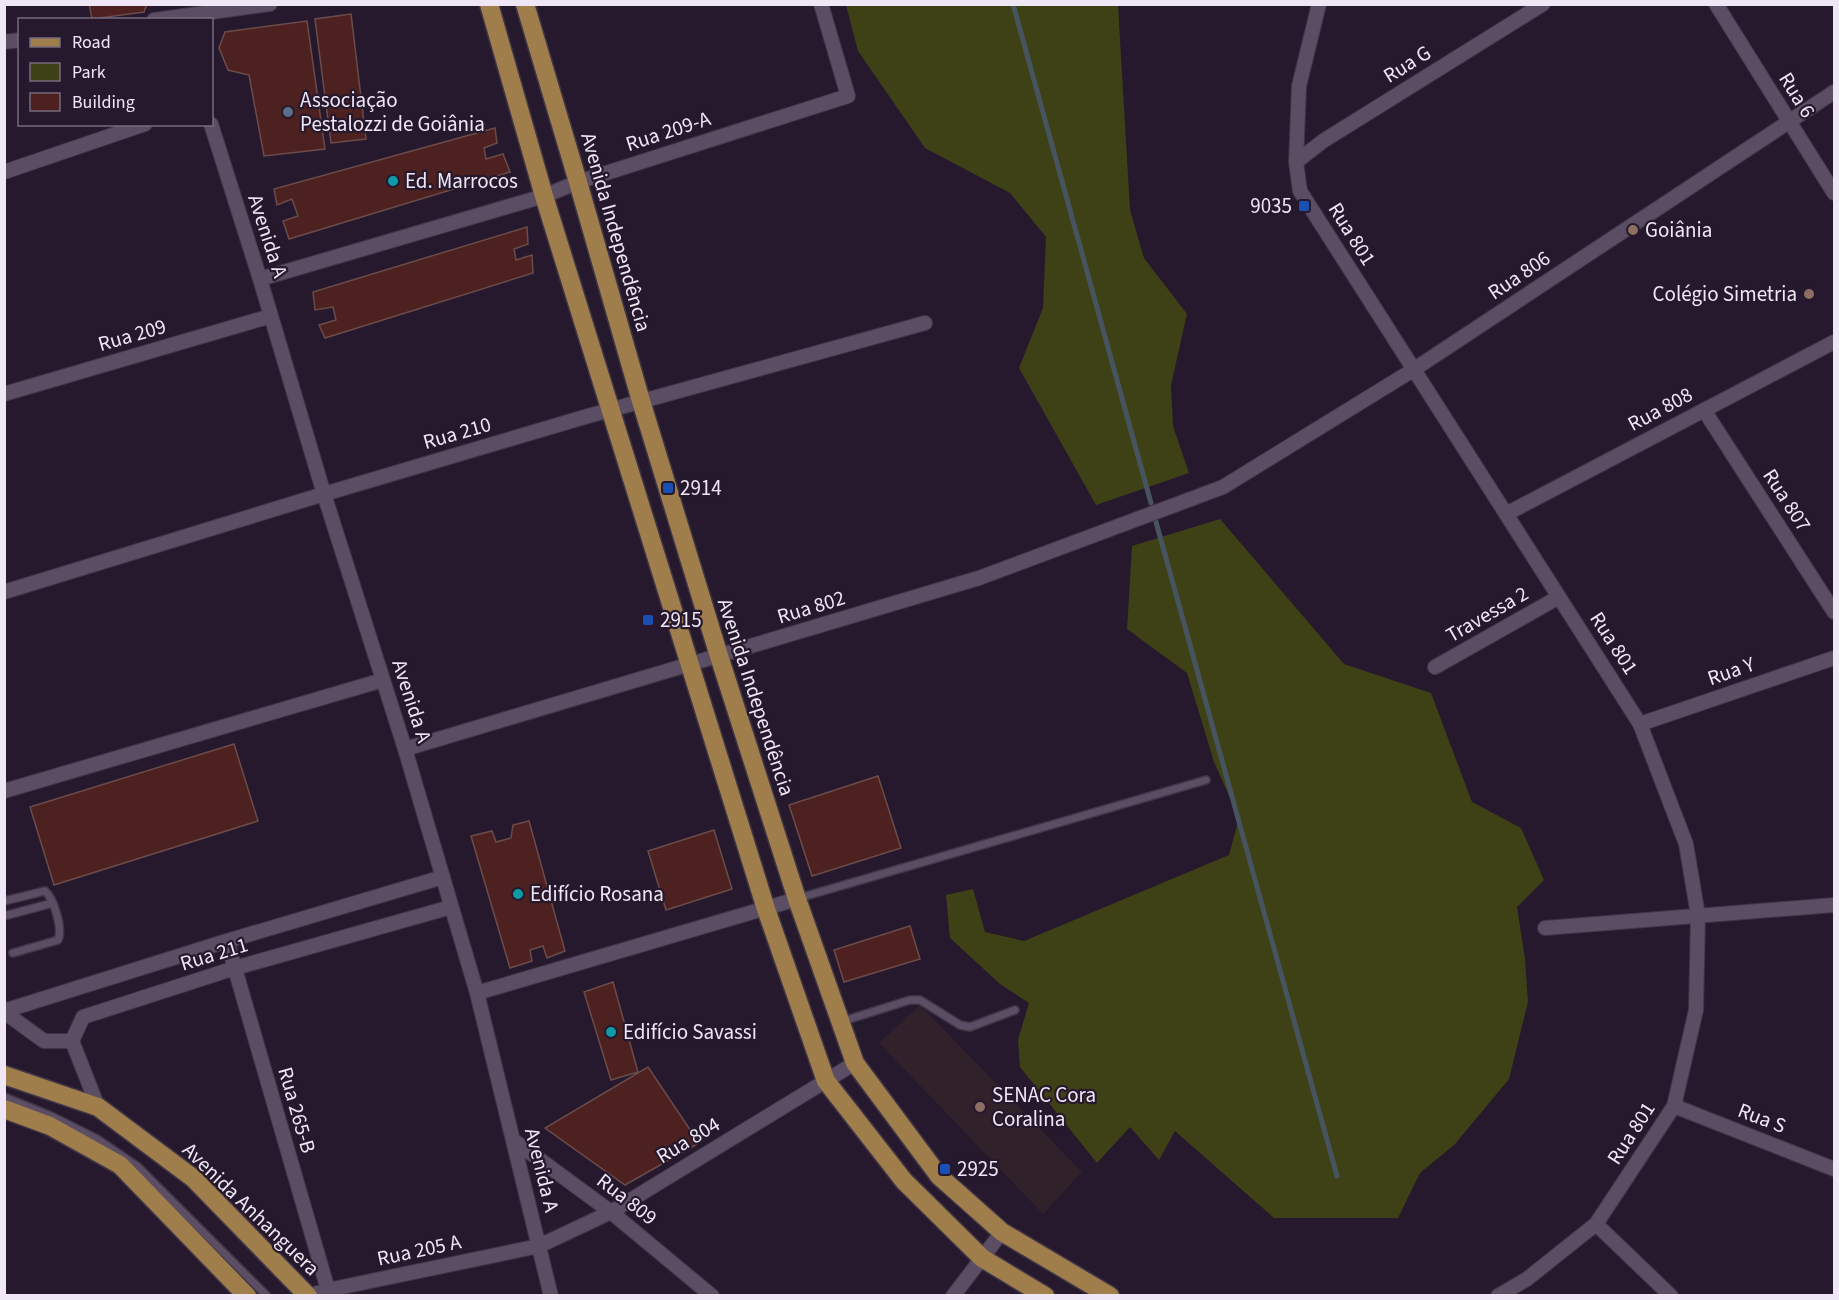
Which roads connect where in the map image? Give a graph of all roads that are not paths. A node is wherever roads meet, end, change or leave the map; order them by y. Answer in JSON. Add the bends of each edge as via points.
{"nodes":[{"id":1,"x":270,"y":4,"type":"edge"},
{"id":2,"x":489,"y":4,"type":"edge"},
{"id":3,"x":525,"y":4,"type":"edge"},
{"id":4,"x":821,"y":4,"type":"edge"},
{"id":5,"x":1319,"y":4,"type":"edge"},
{"id":6,"x":1543,"y":4,"type":"edge"},
{"id":7,"x":1716,"y":4,"type":"edge"},
{"id":8,"x":173,"y":14,"type":"edge"},
{"id":9,"x":1834,"y":92,"type":"edge"},
{"id":10,"x":1789,"y":121,"type":"junction"},
{"id":11,"x":139,"y":126,"type":"edge"},
{"id":12,"x":212,"y":126,"type":"edge"},
{"id":13,"x":1296,"y":162,"type":"junction"},
{"id":14,"x":4,"y":172,"type":"edge"},
{"id":15,"x":578,"y":182,"type":"junction"},
{"id":16,"x":1834,"y":193,"type":"edge"},
{"id":17,"x":544,"y":196,"type":"junction"},
{"id":18,"x":260,"y":279,"type":"junction"},
{"id":19,"x":271,"y":316,"type":"junction"},
{"id":20,"x":925,"y":323,"type":"dead end"},
{"id":21,"x":1834,"y":342,"type":"edge"},
{"id":22,"x":1413,"y":370,"type":"junction"},
{"id":23,"x":4,"y":394,"type":"edge"},
{"id":24,"x":641,"y":401,"type":"junction"},
{"id":25,"x":611,"y":410,"type":"junction"},
{"id":26,"x":1704,"y":410,"type":"junction"},
{"id":27,"x":1222,"y":487,"type":"joint"},
{"id":28,"x":324,"y":494,"type":"junction"},
{"id":29,"x":1506,"y":514,"type":"junction"},
{"id":30,"x":4,"y":592,"type":"edge"},
{"id":31,"x":1559,"y":597,"type":"junction"},
{"id":32,"x":1834,"y":612,"type":"edge"},
{"id":33,"x":719,"y":656,"type":"junction"},
{"id":34,"x":1834,"y":658,"type":"edge"},
{"id":35,"x":690,"y":664,"type":"junction"},
{"id":36,"x":1436,"y":667,"type":"dead end"},
{"id":37,"x":383,"y":680,"type":"junction"},
{"id":38,"x":1640,"y":724,"type":"junction"},
{"id":39,"x":405,"y":749,"type":"junction"},
{"id":40,"x":1206,"y":780,"type":"dead end"},
{"id":41,"x":4,"y":791,"type":"edge"},
{"id":42,"x":442,"y":878,"type":"junction"},
{"id":43,"x":797,"y":899,"type":"junction"},
{"id":44,"x":4,"y":901,"type":"edge"},
{"id":45,"x":53,"y":903,"type":"junction"},
{"id":46,"x":1834,"y":905,"type":"edge"},
{"id":47,"x":451,"y":907,"type":"junction"},
{"id":48,"x":766,"y":909,"type":"junction"},
{"id":49,"x":1698,"y":915,"type":"junction"},
{"id":50,"x":4,"y":916,"type":"edge"},
{"id":51,"x":1545,"y":928,"type":"dead end"},
{"id":52,"x":227,"y":941,"type":"junction"},
{"id":53,"x":13,"y":952,"type":"dead end"},
{"id":54,"x":235,"y":968,"type":"junction"},
{"id":55,"x":477,"y":993,"type":"junction"},
{"id":56,"x":1015,"y":1010,"type":"dead end"},
{"id":57,"x":4,"y":1011,"type":"edge"},
{"id":58,"x":840,"y":1022,"type":"junction"},
{"id":59,"x":72,"y":1041,"type":"junction"},
{"id":60,"x":855,"y":1063,"type":"junction"},
{"id":61,"x":4,"y":1075,"type":"edge"},
{"id":62,"x":826,"y":1081,"type":"junction"},
{"id":63,"x":4,"y":1096,"type":"edge"},
{"id":64,"x":1674,"y":1106,"type":"junction"},
{"id":65,"x":98,"y":1107,"type":"junction"},
{"id":66,"x":4,"y":1109,"type":"edge"},
{"id":67,"x":513,"y":1140,"type":"junction"},
{"id":68,"x":1834,"y":1169,"type":"edge"},
{"id":69,"x":611,"y":1212,"type":"junction"},
{"id":70,"x":1596,"y":1224,"type":"junction"},
{"id":71,"x":1002,"y":1232,"type":"junction"},
{"id":72,"x":539,"y":1246,"type":"junction"},
{"id":73,"x":982,"y":1258,"type":"junction"},
{"id":74,"x":328,"y":1290,"type":"junction"},
{"id":75,"x":244,"y":1294,"type":"edge"},
{"id":76,"x":267,"y":1296,"type":"edge"},
{"id":77,"x":308,"y":1296,"type":"edge"},
{"id":78,"x":552,"y":1296,"type":"edge"},
{"id":79,"x":712,"y":1296,"type":"edge"},
{"id":80,"x":953,"y":1296,"type":"edge"},
{"id":81,"x":1045,"y":1296,"type":"edge"},
{"id":82,"x":1110,"y":1296,"type":"edge"},
{"id":83,"x":1498,"y":1296,"type":"edge"},
{"id":84,"x":1671,"y":1296,"type":"edge"}],
"edges":[{"from":1,"to":8,"type":"street"},
{"from":2,"to":17,"type":"main road"},
{"from":3,"to":15,"type":"main road","name":"Avenida Independência"},
{"from":4,"to":15,"type":"street","name":"Rua 209-A","via":[[848,96]]},
{"from":5,"to":13,"type":"street","name":"Rua 801","via":[[1299,86]]},
{"from":6,"to":13,"type":"street","name":"Rua G","via":[[1323,141]]},
{"from":7,"to":10,"type":"street","name":"Rua 6"},
{"from":9,"to":10,"type":"street","name":"Rua 806"},
{"from":10,"to":16,"type":"street","name":"Rua 6"},
{"from":10,"to":22,"type":"street","name":"Rua 806"},
{"from":11,"to":14,"type":"street"},
{"from":12,"to":18,"type":"street","name":"Avenida A"},
{"from":13,"to":22,"type":"street","name":"Rua 801","via":[[1300,191]]},
{"from":15,"to":17,"type":"street","name":"Rua 209-A"},
{"from":15,"to":24,"type":"main road","name":"Avenida Independência"},
{"from":17,"to":18,"type":"street","name":"Rua 209-A"},
{"from":17,"to":25,"type":"main road"},
{"from":18,"to":19,"type":"street","name":"Avenida A"},
{"from":19,"to":23,"type":"street","name":"Rua 209"},
{"from":19,"to":28,"type":"street","name":"Avenida A"},
{"from":20,"to":24,"type":"street","name":"Rua 210"},
{"from":21,"to":26,"type":"street","name":"Rua 808"},
{"from":22,"to":27,"type":"street","name":"Rua 806"},
{"from":22,"to":29,"type":"street","name":"Rua 801"},
{"from":24,"to":25,"type":"street","name":"Rua 210"},
{"from":24,"to":33,"type":"main road","name":"Avenida Independência"},
{"from":25,"to":28,"type":"street","name":"Rua 210"},
{"from":25,"to":35,"type":"main road"},
{"from":26,"to":29,"type":"street","name":"Rua 808"},
{"from":26,"to":32,"type":"street","name":"Rua 807"},
{"from":27,"to":33,"type":"street","name":"Rua 802","via":[[979,578]]},
{"from":28,"to":30,"type":"street","name":"Rua 210"},
{"from":28,"to":37,"type":"street","name":"Avenida A"},
{"from":29,"to":31,"type":"street","name":"Rua 801"},
{"from":31,"to":36,"type":"street","name":"Travessa 2"},
{"from":31,"to":38,"type":"street","name":"Rua 801"},
{"from":33,"to":35,"type":"street","name":"Rua 802"},
{"from":33,"to":43,"type":"main road","name":"Avenida Independência"},
{"from":34,"to":38,"type":"street","name":"Rua Y"},
{"from":35,"to":39,"type":"street","name":"Rua 802"},
{"from":35,"to":48,"type":"main road"},
{"from":37,"to":39,"type":"street","name":"Avenida A"},
{"from":37,"to":41,"type":"street"},
{"from":38,"to":49,"type":"street","name":"Rua 801","via":[[1686,844]]},
{"from":39,"to":42,"type":"street","name":"Avenida A"},
{"from":40,"to":43,"type":"lane"},
{"from":42,"to":47,"type":"street","name":"Avenida A"},
{"from":42,"to":52,"type":"street","name":"Rua 211"},
{"from":43,"to":48,"type":"street"},
{"from":43,"to":58,"type":"main road","name":"Avenida Independência"},
{"from":44,"to":45,"type":"lane","via":[[45,891]]},
{"from":45,"to":50,"type":"lane"},
{"from":45,"to":53,"type":"lane","via":[[60,932],[58,940]]},
{"from":46,"to":49,"type":"street"},
{"from":47,"to":54,"type":"street","name":"Rua 211"},
{"from":47,"to":55,"type":"street","name":"Avenida A"},
{"from":48,"to":55,"type":"street"},
{"from":48,"to":62,"type":"main road"},
{"from":49,"to":51,"type":"street"},
{"from":49,"to":64,"type":"street","name":"Rua 801","via":[[1696,1010]]},
{"from":52,"to":54,"type":"street","name":"Rua 265-B"},
{"from":52,"to":57,"type":"street","name":"Rua 211"},
{"from":54,"to":59,"type":"street","name":"Rua 211","via":[[83,1017]]},
{"from":54,"to":74,"type":"street","name":"Rua 265-B"},
{"from":55,"to":67,"type":"street","name":"Avenida A"},
{"from":56,"to":58,"type":"lane","via":[[970,1027],[920,1000],[910,1000]]},
{"from":57,"to":59,"type":"street","via":[[44,1041]]},
{"from":58,"to":60,"type":"main road","name":"Avenida Independência"},
{"from":59,"to":65,"type":"street"},
{"from":60,"to":62,"type":"street","name":"Rua 804"},
{"from":60,"to":71,"type":"main road","name":"Avenida Independência","via":[[939,1176]]},
{"from":61,"to":65,"type":"main road","name":"Avenida Anhanguera"},
{"from":62,"to":69,"type":"street","name":"Rua 804"},
{"from":62,"to":73,"type":"main road","via":[[904,1181]]},
{"from":63,"to":76,"type":"lane","via":[[98,1139],[138,1167]]},
{"from":64,"to":68,"type":"street","name":"Rua S"},
{"from":64,"to":70,"type":"street","name":"Rua 801"},
{"from":65,"to":77,"type":"main road","name":"Avenida Anhanguera","via":[[193,1178]]},
{"from":66,"to":75,"type":"main road","via":[[50,1126],[120,1166]]},
{"from":67,"to":69,"type":"street","name":"Rua 809"},
{"from":67,"to":72,"type":"street","name":"Avenida A"},
{"from":69,"to":72,"type":"street","name":"Rua 804"},
{"from":69,"to":79,"type":"street","name":"Rua 809"},
{"from":70,"to":83,"type":"street","name":"Rua 801","via":[[1527,1279]]},
{"from":70,"to":84,"type":"street"},
{"from":71,"to":73,"type":"street"},
{"from":71,"to":82,"type":"main road","name":"Avenida Independência"},
{"from":72,"to":74,"type":"street","name":"Rua 205 A"},
{"from":72,"to":78,"type":"street","name":"Avenida A"},
{"from":73,"to":80,"type":"street"},
{"from":73,"to":81,"type":"main road"},
{"from":74,"to":77,"type":"street","name":"Rua 205 A"}]}
